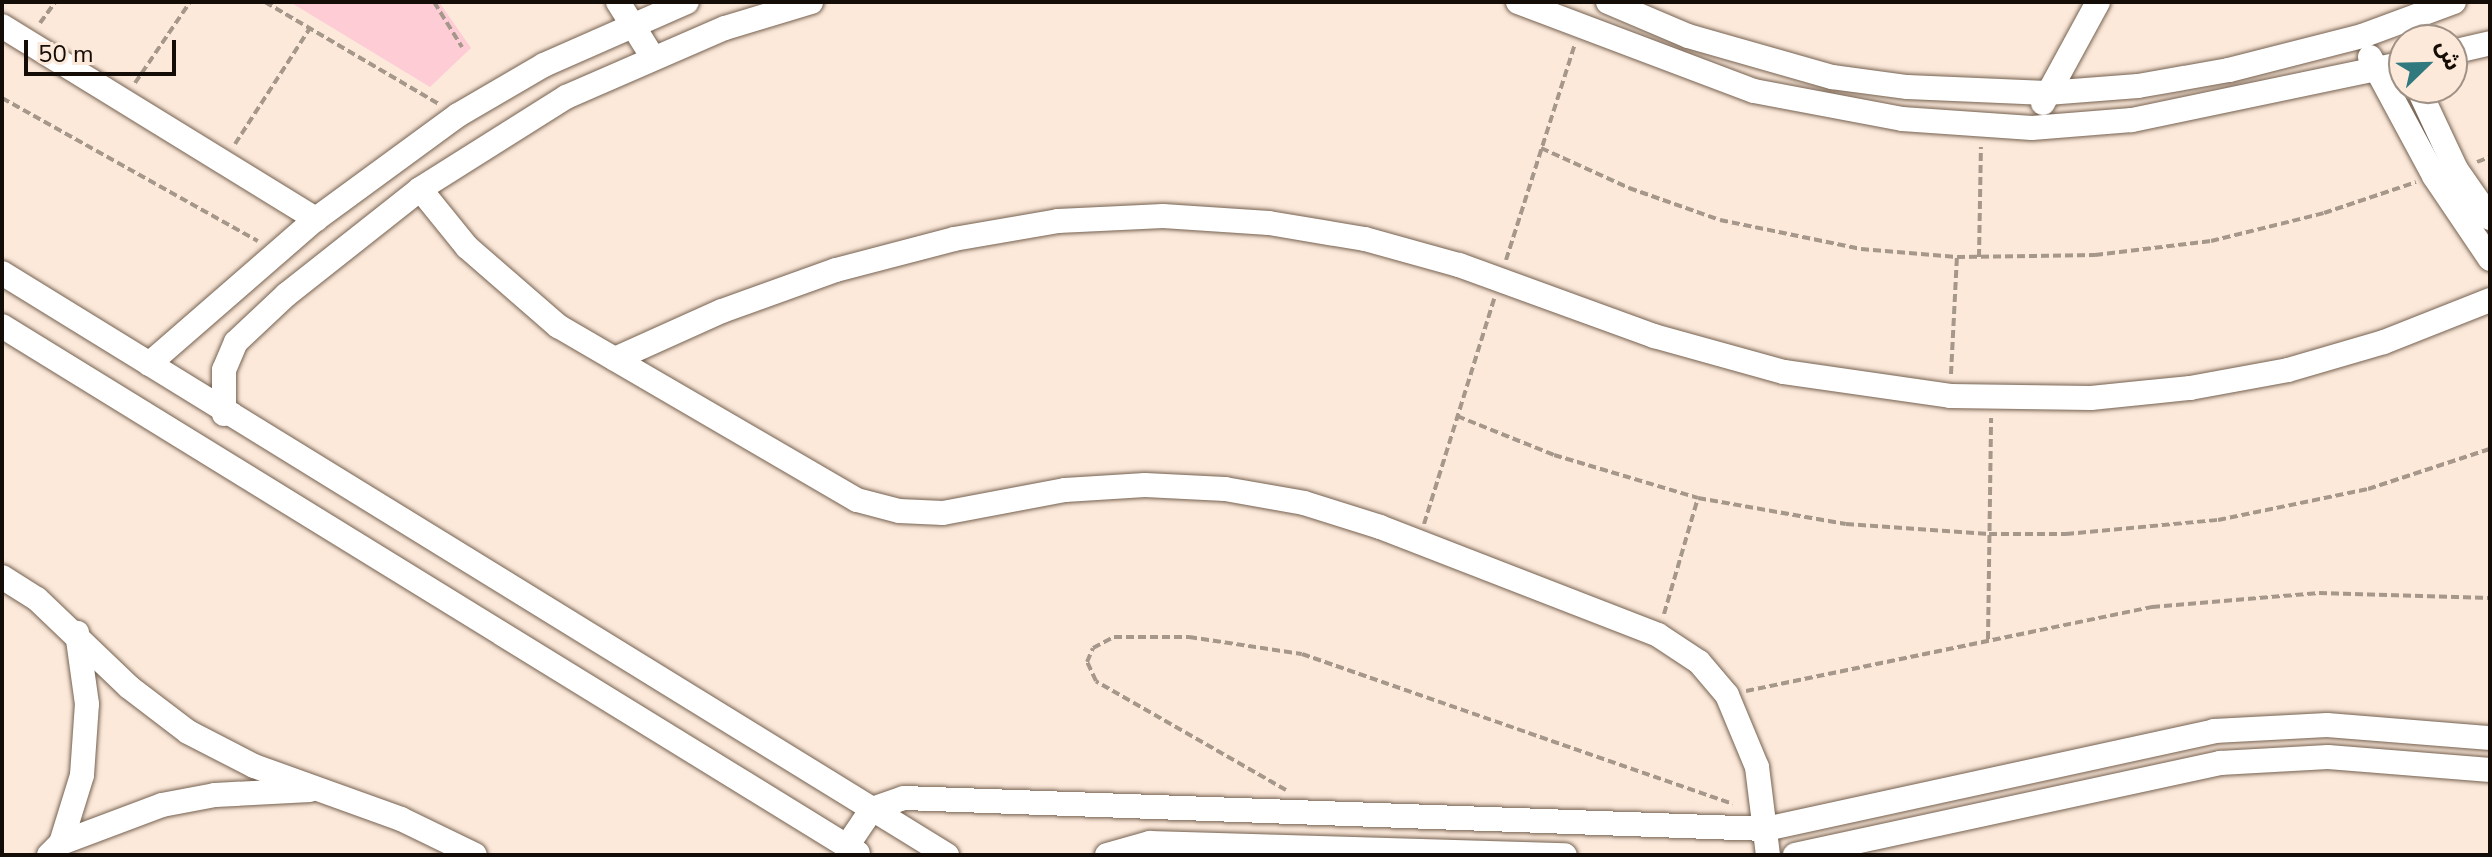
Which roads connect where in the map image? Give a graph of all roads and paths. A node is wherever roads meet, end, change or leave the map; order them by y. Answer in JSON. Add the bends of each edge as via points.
{"nodes":[{"id":1,"x":190,"y":2,"type":"edge"},
{"id":2,"x":265,"y":2,"type":"edge"},
{"id":3,"x":434,"y":2,"type":"edge"},
{"id":4,"x":618,"y":2,"type":"edge"},
{"id":5,"x":687,"y":2,"type":"edge"},
{"id":6,"x":811,"y":2,"type":"edge"},
{"id":7,"x":1518,"y":2,"type":"edge"},
{"id":8,"x":1608,"y":2,"type":"edge"},
{"id":9,"x":2098,"y":2,"type":"edge"},
{"id":10,"x":2454,"y":2,"type":"edge"},
{"id":11,"x":632,"y":22,"type":"junction"},
{"id":12,"x":2401,"y":24,"type":"edge"},
{"id":13,"x":2,"y":26,"type":"edge"},
{"id":14,"x":310,"y":28,"type":"junction"},
{"id":15,"x":2388,"y":28,"type":"edge"},
{"id":16,"x":2362,"y":36,"type":"junction"},
{"id":17,"x":2490,"y":43,"type":"edge"},
{"id":18,"x":462,"y":47,"type":"dead end"},
{"id":19,"x":2468,"y":48,"type":"edge"},
{"id":20,"x":652,"y":56,"type":"junction"},
{"id":21,"x":2388,"y":66,"type":"edge"},
{"id":22,"x":2375,"y":69,"type":"junction"},
{"id":23,"x":2047,"y":93,"type":"junction"},
{"id":24,"x":2,"y":98,"type":"edge"},
{"id":25,"x":123,"y":101,"type":"junction"},
{"id":26,"x":2426,"y":104,"type":"edge"},
{"id":27,"x":458,"y":115,"type":"junction"},
{"id":28,"x":1981,"y":124,"type":"junction"},
{"id":29,"x":2032,"y":128,"type":"junction"},
{"id":30,"x":1541,"y":148,"type":"dead end"},
{"id":31,"x":223,"y":162,"type":"junction"},
{"id":32,"x":2434,"y":176,"type":"junction"},
{"id":33,"x":420,"y":189,"type":"junction"},
{"id":34,"x":2490,"y":218,"type":"edge"},
{"id":35,"x":316,"y":219,"type":"junction"},
{"id":36,"x":278,"y":252,"type":"junction"},
{"id":37,"x":1957,"y":257,"type":"junction"},
{"id":38,"x":1979,"y":257,"type":"junction"},
{"id":39,"x":2490,"y":259,"type":"edge"},
{"id":40,"x":258,"y":267,"type":"junction"},
{"id":41,"x":2,"y":273,"type":"edge"},
{"id":42,"x":286,"y":295,"type":"junction"},
{"id":43,"x":2490,"y":300,"type":"edge"},
{"id":44,"x":2,"y":326,"type":"edge"},
{"id":45,"x":615,"y":359,"type":"junction"},
{"id":46,"x":149,"y":364,"type":"junction"},
{"id":47,"x":1950,"y":396,"type":"junction"},
{"id":48,"x":1991,"y":398,"type":"junction"},
{"id":49,"x":224,"y":414,"type":"junction"},
{"id":50,"x":1457,"y":416,"type":"dead end"},
{"id":51,"x":2490,"y":449,"type":"edge"},
{"id":52,"x":1698,"y":498,"type":"junction"},
{"id":53,"x":1989,"y":534,"type":"junction"},
{"id":54,"x":2,"y":577,"type":"edge"},
{"id":55,"x":2490,"y":598,"type":"edge"},
{"id":56,"x":77,"y":633,"type":"junction"},
{"id":57,"x":1658,"y":635,"type":"junction"},
{"id":58,"x":1988,"y":639,"type":"junction"},
{"id":59,"x":1727,"y":695,"type":"junction"},
{"id":60,"x":2490,"y":738,"type":"edge"},
{"id":61,"x":2490,"y":770,"type":"edge"},
{"id":62,"x":325,"y":789,"type":"junction"},
{"id":63,"x":872,"y":809,"type":"junction"},
{"id":64,"x":1137,"y":809,"type":"junction"},
{"id":65,"x":1185,"y":811,"type":"junction"},
{"id":66,"x":1294,"y":815,"type":"junction"},
{"id":67,"x":1765,"y":821,"type":"junction"},
{"id":68,"x":1186,"y":843,"type":"junction"},
{"id":69,"x":1135,"y":845,"type":"junction"},
{"id":70,"x":55,"y":849,"type":"edge"},
{"id":71,"x":854,"y":851,"type":"edge"},
{"id":72,"x":475,"y":855,"type":"edge"},
{"id":73,"x":947,"y":855,"type":"edge"},
{"id":74,"x":1107,"y":855,"type":"edge"},
{"id":75,"x":1565,"y":855,"type":"edge"},
{"id":76,"x":1768,"y":855,"type":"edge"},
{"id":77,"x":1795,"y":855,"type":"edge"}],
"edges":[{"from":1,"to":25,"type":"path"},
{"from":2,"to":14,"type":"path"},
{"from":3,"to":18,"type":"path"},
{"from":4,"to":11,"type":"street"},
{"from":5,"to":11,"type":"street"},
{"from":6,"to":20,"type":"street"},
{"from":7,"to":28,"type":"street","via":[[1754,91],[1902,119]]},
{"from":8,"to":23,"type":"street","via":[[1688,36],[1832,77],[1907,87]]},
{"from":9,"to":23,"type":"street"},
{"from":10,"to":12,"type":"street"},
{"from":11,"to":20,"type":"street"},
{"from":11,"to":27,"type":"street"},
{"from":13,"to":25,"type":"street"},
{"from":14,"to":27,"type":"path"},
{"from":14,"to":31,"type":"path"},
{"from":15,"to":16,"type":"street"},
{"from":16,"to":22,"type":"street"},
{"from":16,"to":23,"type":"street","via":[[2184,79]]},
{"from":17,"to":19,"type":"street"},
{"from":20,"to":33,"type":"street","via":[[566,97]]},
{"from":21,"to":22,"type":"street"},
{"from":22,"to":29,"type":"street","via":[[2181,113]]},
{"from":22,"to":32,"type":"street"},
{"from":23,"to":29,"type":"street"},
{"from":24,"to":36,"type":"path"},
{"from":25,"to":31,"type":"street"},
{"from":26,"to":34,"type":"street","via":[[2456,169]]},
{"from":27,"to":35,"type":"street"},
{"from":28,"to":29,"type":"street"},
{"from":28,"to":38,"type":"path"},
{"from":30,"to":37,"type":"path","via":[[1629,188],[1720,220],[1861,249]]},
{"from":31,"to":35,"type":"street"},
{"from":32,"to":38,"type":"path","via":[[2324,213],[2211,241],[2095,255]]},
{"from":32,"to":39,"type":"street"},
{"from":33,"to":42,"type":"street"},
{"from":33,"to":45,"type":"street","via":[[507,286],[558,326]]},
{"from":35,"to":36,"type":"street"},
{"from":36,"to":40,"type":"street"},
{"from":37,"to":38,"type":"path"},
{"from":37,"to":47,"type":"path"},
{"from":40,"to":42,"type":"street"},
{"from":40,"to":46,"type":"street"},
{"from":41,"to":46,"type":"street"},
{"from":42,"to":49,"type":"street","via":[[227,356]]},
{"from":43,"to":48,"type":"street","via":[[2384,342],[2288,370],[2190,388],[2091,398]]},
{"from":44,"to":71,"type":"street"},
{"from":45,"to":47,"type":"street","via":[[836,270],[939,243],[1058,221],[1163,216],[1269,223],[1365,239],[1459,265],[1654,336],[1769,368],[1891,391]]},
{"from":45,"to":57,"type":"street","via":[[857,500],[899,511],[943,513],[1065,490],[1225,489],[1304,503],[1380,527]]},
{"from":46,"to":49,"type":"street"},
{"from":47,"to":48,"type":"street"},
{"from":48,"to":53,"type":"path"},
{"from":49,"to":63,"type":"street"},
{"from":50,"to":52,"type":"path","via":[[1554,455]]},
{"from":51,"to":53,"type":"path","via":[[2368,489],[2218,520],[2066,534]]},
{"from":52,"to":53,"type":"path","via":[[1846,524]]},
{"from":52,"to":57,"type":"path"},
{"from":53,"to":58,"type":"path"},
{"from":54,"to":56,"type":"street"},
{"from":55,"to":58,"type":"path","via":[[2361,592],[2222,599],[2097,616]]},
{"from":56,"to":62,"type":"street","via":[[129,687],[188,732],[254,766]]},
{"from":56,"to":70,"type":"street","via":[[87,704],[83,760]]},
{"from":57,"to":59,"type":"street","via":[[1699,662]]},
{"from":58,"to":59,"type":"path"},
{"from":59,"to":67,"type":"street","via":[[1757,767]]},
{"from":60,"to":67,"type":"street","via":[[2327,725],[2214,731]]},
{"from":61,"to":77,"type":"street","via":[[2328,757],[2220,763]]},
{"from":62,"to":70,"type":"street","via":[[215,795],[162,805]]},
{"from":62,"to":72,"type":"street"},
{"from":63,"to":64,"type":"street","via":[[922,797]]},
{"from":63,"to":71,"type":"street"},
{"from":63,"to":73,"type":"street"},
{"from":64,"to":65,"type":"street"},
{"from":64,"to":69,"type":"street","via":[[1142,823]]},
{"from":65,"to":66,"type":"street"},
{"from":65,"to":68,"type":"street","via":[[1180,831]]},
{"from":66,"to":67,"type":"street"},
{"from":66,"to":67,"type":"path","via":[[1292,799],[1280,785],[1096,681],[1087,662],[1093,648],[1114,637],[1164,636],[1226,640],[1302,654]]},
{"from":67,"to":76,"type":"street"},
{"from":68,"to":69,"type":"street"},
{"from":68,"to":75,"type":"street"},
{"from":69,"to":74,"type":"street"}]}
